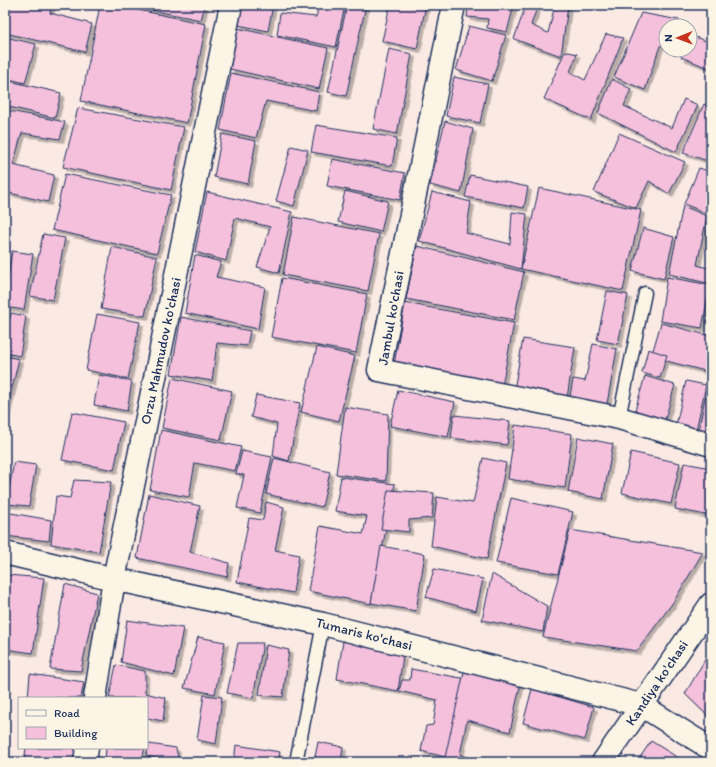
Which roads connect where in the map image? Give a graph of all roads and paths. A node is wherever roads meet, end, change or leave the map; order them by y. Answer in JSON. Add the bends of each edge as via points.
{"nodes":[{"id":1,"x":231,"y":5,"type":"edge"},
{"id":2,"x":454,"y":5,"type":"edge"},
{"id":3,"x":645,"y":293,"type":"dead end"},
{"id":4,"x":619,"y":418,"type":"junction"},
{"id":5,"x":711,"y":445,"type":"edge"},
{"id":6,"x":5,"y":553,"type":"edge"},
{"id":7,"x":114,"y":579,"type":"junction"},
{"id":8,"x":711,"y":604,"type":"edge"},
{"id":9,"x":323,"y":624,"type":"junction"},
{"id":10,"x":95,"y":697,"type":"edge"},
{"id":11,"x":641,"y":705,"type":"junction"},
{"id":12,"x":87,"y":749,"type":"edge"},
{"id":13,"x":711,"y":749,"type":"edge"},
{"id":14,"x":85,"y":762,"type":"edge"},
{"id":15,"x":296,"y":762,"type":"edge"},
{"id":16,"x":603,"y":762,"type":"edge"}],
"edges":[{"from":1,"to":7,"type":"street","name":"Orzu Mahmudov ko'chasi"},
{"from":2,"to":4,"type":"street","name":"Jambul ko'chasi","via":[[379,370]]},
{"from":3,"to":4,"type":"lane"},
{"from":4,"to":5,"type":"street","name":"Jambul ko'chasi"},
{"from":6,"to":7,"type":"street","name":"Tumaris ko'chasi"},
{"from":7,"to":9,"type":"street","name":"Tumaris ko'chasi"},
{"from":7,"to":10,"type":"street","name":"Orzu Mahmudov ko'chasi"},
{"from":8,"to":11,"type":"street","name":"Kandiya ko'chasi"},
{"from":9,"to":11,"type":"street","name":"Tumaris ko'chasi"},
{"from":9,"to":15,"type":"lane"},
{"from":11,"to":13,"type":"street","name":"Tumaris ko'chasi"},
{"from":11,"to":16,"type":"street","name":"Kandiya ko'chasi"},
{"from":12,"to":14,"type":"street"}]}
